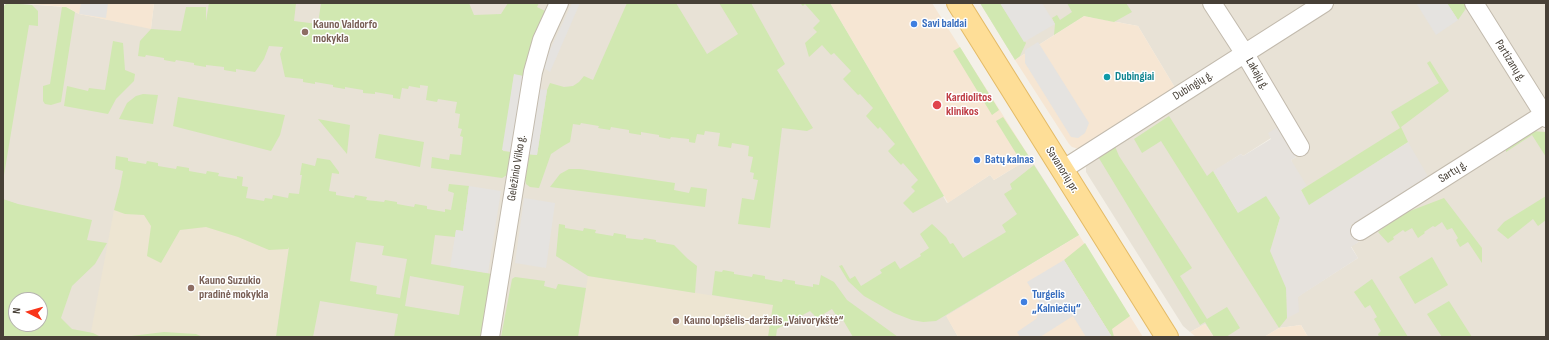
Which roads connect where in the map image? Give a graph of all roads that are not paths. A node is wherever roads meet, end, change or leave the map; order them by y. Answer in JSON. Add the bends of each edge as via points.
{"nodes":[{"id":1,"x":559,"y":3,"type":"edge"},
{"id":2,"x":958,"y":3,"type":"edge"},
{"id":3,"x":1212,"y":3,"type":"edge"},
{"id":4,"x":1324,"y":3,"type":"edge"},
{"id":5,"x":1474,"y":3,"type":"edge"},
{"id":6,"x":1245,"y":54,"type":"junction"},
{"id":7,"x":1545,"y":115,"type":"edge"},
{"id":8,"x":1300,"y":147,"type":"dead end"},
{"id":9,"x":1062,"y":170,"type":"junction"},
{"id":10,"x":1360,"y":231,"type":"dead end"},
{"id":11,"x":490,"y":337,"type":"edge"},
{"id":12,"x":1166,"y":337,"type":"edge"}],
"edges":[{"from":1,"to":11,"type":"street","name":"Geležinio Vilko g.","via":[[542,40],[533,72]]},
{"from":2,"to":9,"type":"main road","name":"Savanorių pr."},
{"from":3,"to":6,"type":"street","name":"Lakajų g."},
{"from":4,"to":6,"type":"street","name":"Dubingių g."},
{"from":5,"to":7,"type":"street","name":"Partizanų g."},
{"from":6,"to":8,"type":"street","name":"Lakajų g."},
{"from":6,"to":9,"type":"street","name":"Dubingių g."},
{"from":7,"to":10,"type":"street","name":"Sartų g."},
{"from":9,"to":12,"type":"main road","name":"Savanorių pr."}]}
